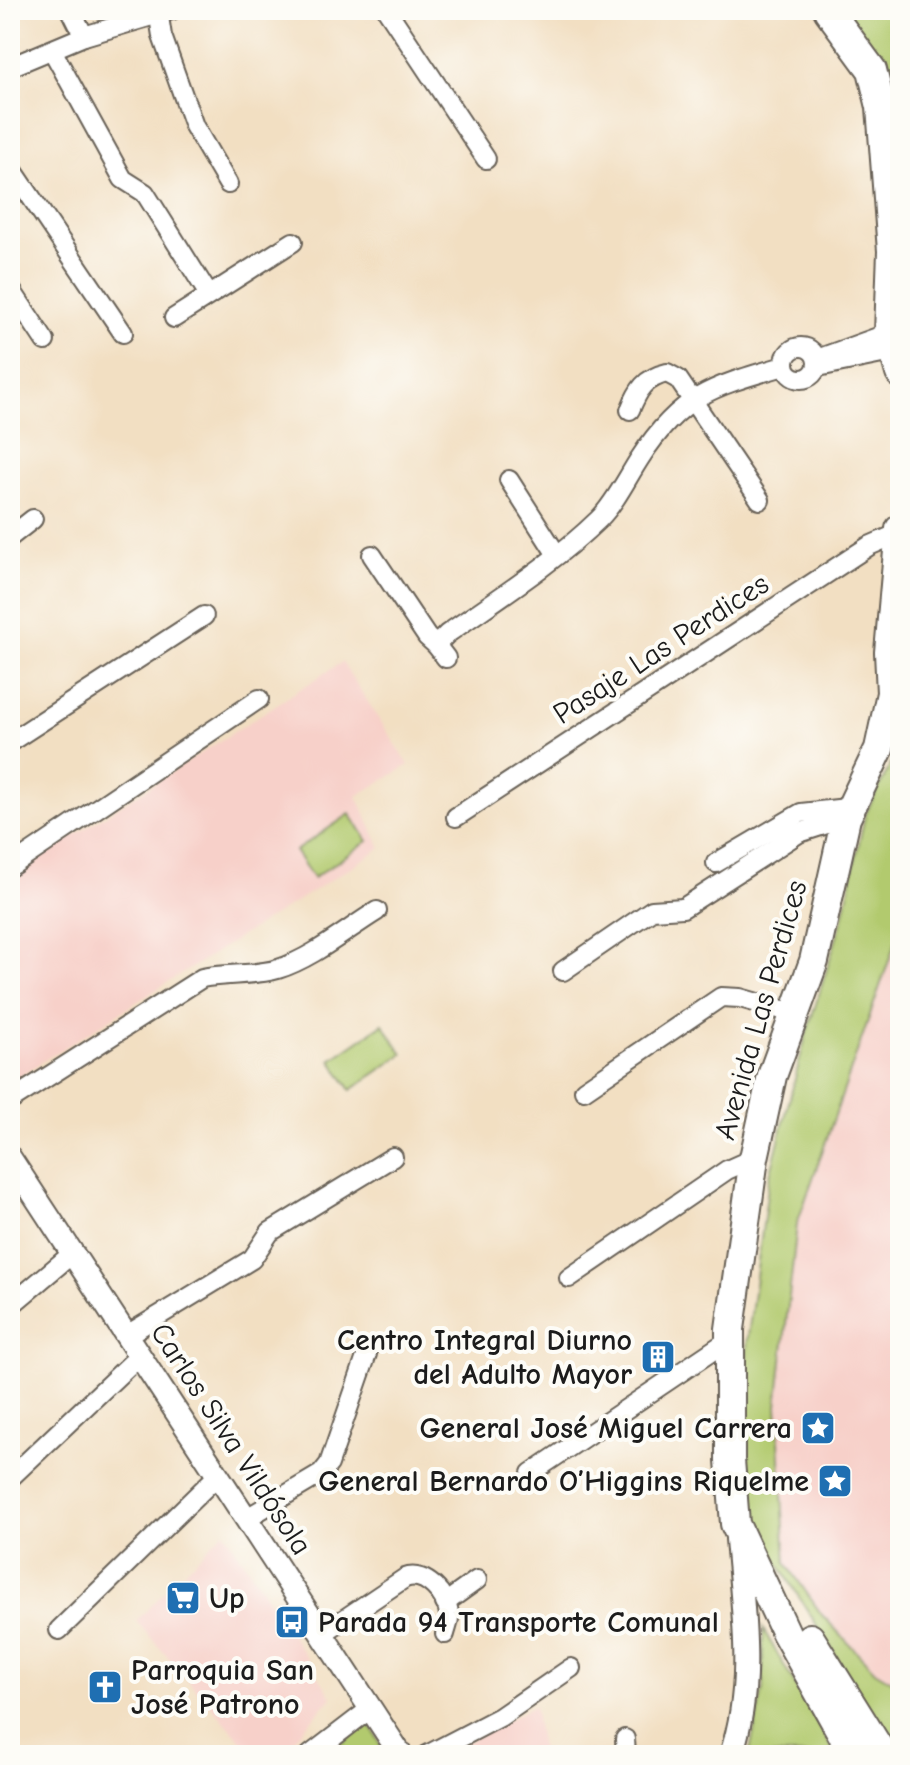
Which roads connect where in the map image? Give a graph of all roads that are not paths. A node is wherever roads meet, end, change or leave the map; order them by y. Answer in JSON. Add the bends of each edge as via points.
{"nodes":[{"id":1,"x":71,"y":10,"type":"edge"},
{"id":2,"x":387,"y":10,"type":"edge"},
{"id":3,"x":828,"y":10,"type":"edge"},
{"id":4,"x":163,"y":11,"type":"edge"},
{"id":5,"x":84,"y":36,"type":"junction"},
{"id":6,"x":52,"y":50,"type":"junction"},
{"id":7,"x":10,"y":67,"type":"edge"},
{"id":8,"x":486,"y":159,"type":"dead end"},
{"id":9,"x":10,"y":166,"type":"edge"},
{"id":10,"x":228,"y":184,"type":"dead end"},
{"id":11,"x":293,"y":242,"type":"dead end"},
{"id":12,"x":10,"y":288,"type":"edge"},
{"id":13,"x":209,"y":295,"type":"junction"},
{"id":14,"x":174,"y":318,"type":"dead end"},
{"id":15,"x":123,"y":333,"type":"dead end"},
{"id":16,"x":45,"y":341,"type":"dead end"},
{"id":17,"x":894,"y":353,"type":"edge"},
{"id":18,"x":694,"y":398,"type":"junction"},
{"id":19,"x":630,"y":410,"type":"dead end"},
{"id":20,"x":509,"y":480,"type":"dead end"},
{"id":21,"x":760,"y":500,"type":"dead end"},
{"id":22,"x":33,"y":519,"type":"dead end"},
{"id":23,"x":900,"y":531,"type":"edge"},
{"id":24,"x":10,"y":537,"type":"edge"},
{"id":25,"x":372,"y":555,"type":"dead end"},
{"id":26,"x":557,"y":555,"type":"junction"},
{"id":27,"x":896,"y":602,"type":"edge"},
{"id":28,"x":204,"y":616,"type":"dead end"},
{"id":29,"x":900,"y":650,"type":"edge"},
{"id":30,"x":891,"y":693,"type":"junction"},
{"id":31,"x":259,"y":699,"type":"dead end"},
{"id":32,"x":10,"y":742,"type":"edge"},
{"id":33,"x":848,"y":813,"type":"junction"},
{"id":34,"x":456,"y":817,"type":"dead end"},
{"id":35,"x":716,"y":863,"type":"dead end"},
{"id":36,"x":10,"y":867,"type":"edge"},
{"id":37,"x":377,"y":911,"type":"dead end"},
{"id":38,"x":563,"y":971,"type":"dead end"},
{"id":39,"x":793,"y":1013,"type":"junction"},
{"id":40,"x":584,"y":1090,"type":"dead end"},
{"id":41,"x":10,"y":1101,"type":"edge"},
{"id":42,"x":393,"y":1157,"type":"dead end"},
{"id":43,"x":10,"y":1158,"type":"edge"},
{"id":44,"x":754,"y":1158,"type":"junction"},
{"id":45,"x":17,"y":1186,"type":"edge"},
{"id":46,"x":73,"y":1253,"type":"junction"},
{"id":47,"x":569,"y":1278,"type":"dead end"},
{"id":48,"x":10,"y":1306,"type":"edge"},
{"id":49,"x":127,"y":1335,"type":"junction"},
{"id":50,"x":730,"y":1339,"type":"junction"},
{"id":51,"x":367,"y":1354,"type":"dead end"},
{"id":52,"x":140,"y":1355,"type":"junction"},
{"id":53,"x":531,"y":1473,"type":"dead end"},
{"id":54,"x":218,"y":1475,"type":"junction"},
{"id":55,"x":10,"y":1478,"type":"edge"},
{"id":56,"x":247,"y":1518,"type":"junction"},
{"id":57,"x":735,"y":1524,"type":"junction"},
{"id":58,"x":477,"y":1580,"type":"dead end"},
{"id":59,"x":445,"y":1603,"type":"junction"},
{"id":60,"x":59,"y":1630,"type":"dead end"},
{"id":61,"x":322,"y":1634,"type":"junction"},
{"id":62,"x":445,"y":1634,"type":"dead end"},
{"id":63,"x":571,"y":1668,"type":"dead end"},
{"id":64,"x":370,"y":1709,"type":"junction"},
{"id":65,"x":310,"y":1755,"type":"edge"},
{"id":66,"x":401,"y":1755,"type":"edge"},
{"id":67,"x":427,"y":1755,"type":"edge"},
{"id":68,"x":731,"y":1755,"type":"edge"},
{"id":69,"x":854,"y":1755,"type":"edge"},
{"id":70,"x":883,"y":1755,"type":"edge"}],
"edges":[{"from":1,"to":5,"type":"street"},
{"from":2,"to":8,"type":"street"},
{"from":3,"to":17,"type":"main road","via":[[872,70],[881,107]]},
{"from":4,"to":5,"type":"street"},
{"from":4,"to":10,"type":"street","via":[[162,36],[194,126]]},
{"from":5,"to":6,"type":"street"},
{"from":6,"to":7,"type":"street"},
{"from":6,"to":13,"type":"street","via":[[123,179],[145,193]]},
{"from":9,"to":15,"type":"street"},
{"from":11,"to":13,"type":"street"},
{"from":12,"to":16,"type":"street"},
{"from":13,"to":14,"type":"street"},
{"from":17,"to":18,"type":"street","via":[[817,363],[806,347],[797,347],[784,366],[721,384]]},
{"from":18,"to":19,"type":"street","via":[[667,373],[653,376],[639,389]]},
{"from":18,"to":21,"type":"street"},
{"from":18,"to":26,"type":"street","via":[[661,426],[603,515]]},
{"from":20,"to":26,"type":"street"},
{"from":22,"to":24,"type":"street"},
{"from":23,"to":27,"type":"main road","name":"Avenida Las Perdices"},
{"from":23,"to":34,"type":"street","name":"Pasaje Las Perdices","via":[[869,546]]},
{"from":25,"to":26,"type":"street","via":[[441,651]]},
{"from":27,"to":30,"type":"main road","name":"Avenida Las Perdices"},
{"from":28,"to":32,"type":"street"},
{"from":29,"to":30,"type":"main road"},
{"from":30,"to":33,"type":"main road","name":"Avenida Las Perdices","via":[[879,749]]},
{"from":31,"to":36,"type":"street"},
{"from":33,"to":35,"type":"street","via":[[801,813]]},
{"from":33,"to":38,"type":"street","via":[[799,833],[683,908],[652,910]]},
{"from":33,"to":39,"type":"main road","name":"Avenida Las Perdices","via":[[814,961]]},
{"from":37,"to":41,"type":"street","via":[[275,970],[202,978]]},
{"from":39,"to":40,"type":"street","via":[[721,997]]},
{"from":39,"to":44,"type":"main road","name":"Avenida Las Perdices"},
{"from":42,"to":49,"type":"street","via":[[270,1232],[252,1259]]},
{"from":43,"to":45,"type":"street","name":"Carlos Silva Vildósola"},
{"from":44,"to":47,"type":"street","via":[[727,1170]]},
{"from":44,"to":50,"type":"main road","name":"Avenida Las Perdices"},
{"from":45,"to":46,"type":"street","name":"Carlos Silva Vildósola"},
{"from":46,"to":48,"type":"street"},
{"from":46,"to":49,"type":"street","name":"Carlos Silva Vildósola"},
{"from":49,"to":52,"type":"street","name":"Carlos Silva Vildósola"},
{"from":50,"to":53,"type":"street"},
{"from":50,"to":57,"type":"main road","name":"Avenida Las Perdices"},
{"from":51,"to":56,"type":"street","via":[[329,1464]]},
{"from":52,"to":54,"type":"street","name":"Carlos Silva Vildósola"},
{"from":52,"to":55,"type":"street"},
{"from":54,"to":56,"type":"street","name":"Carlos Silva Vildósola"},
{"from":54,"to":60,"type":"street"},
{"from":56,"to":61,"type":"street","name":"Carlos Silva Vildósola"},
{"from":57,"to":68,"type":"street","name":"Avenida Las Perdices","via":[[748,1651],[743,1711]]},
{"from":57,"to":69,"type":"main road","via":[[786,1633]]},
{"from":57,"to":70,"type":"main road"},
{"from":58,"to":59,"type":"street"},
{"from":59,"to":61,"type":"street","via":[[426,1579],[411,1575]]},
{"from":59,"to":62,"type":"street"},
{"from":61,"to":64,"type":"street","name":"Carlos Silva Vildósola"},
{"from":63,"to":67,"type":"street","via":[[500,1717]]},
{"from":64,"to":65,"type":"street"},
{"from":64,"to":66,"type":"street","name":"Carlos Silva Vildósola"}]}
